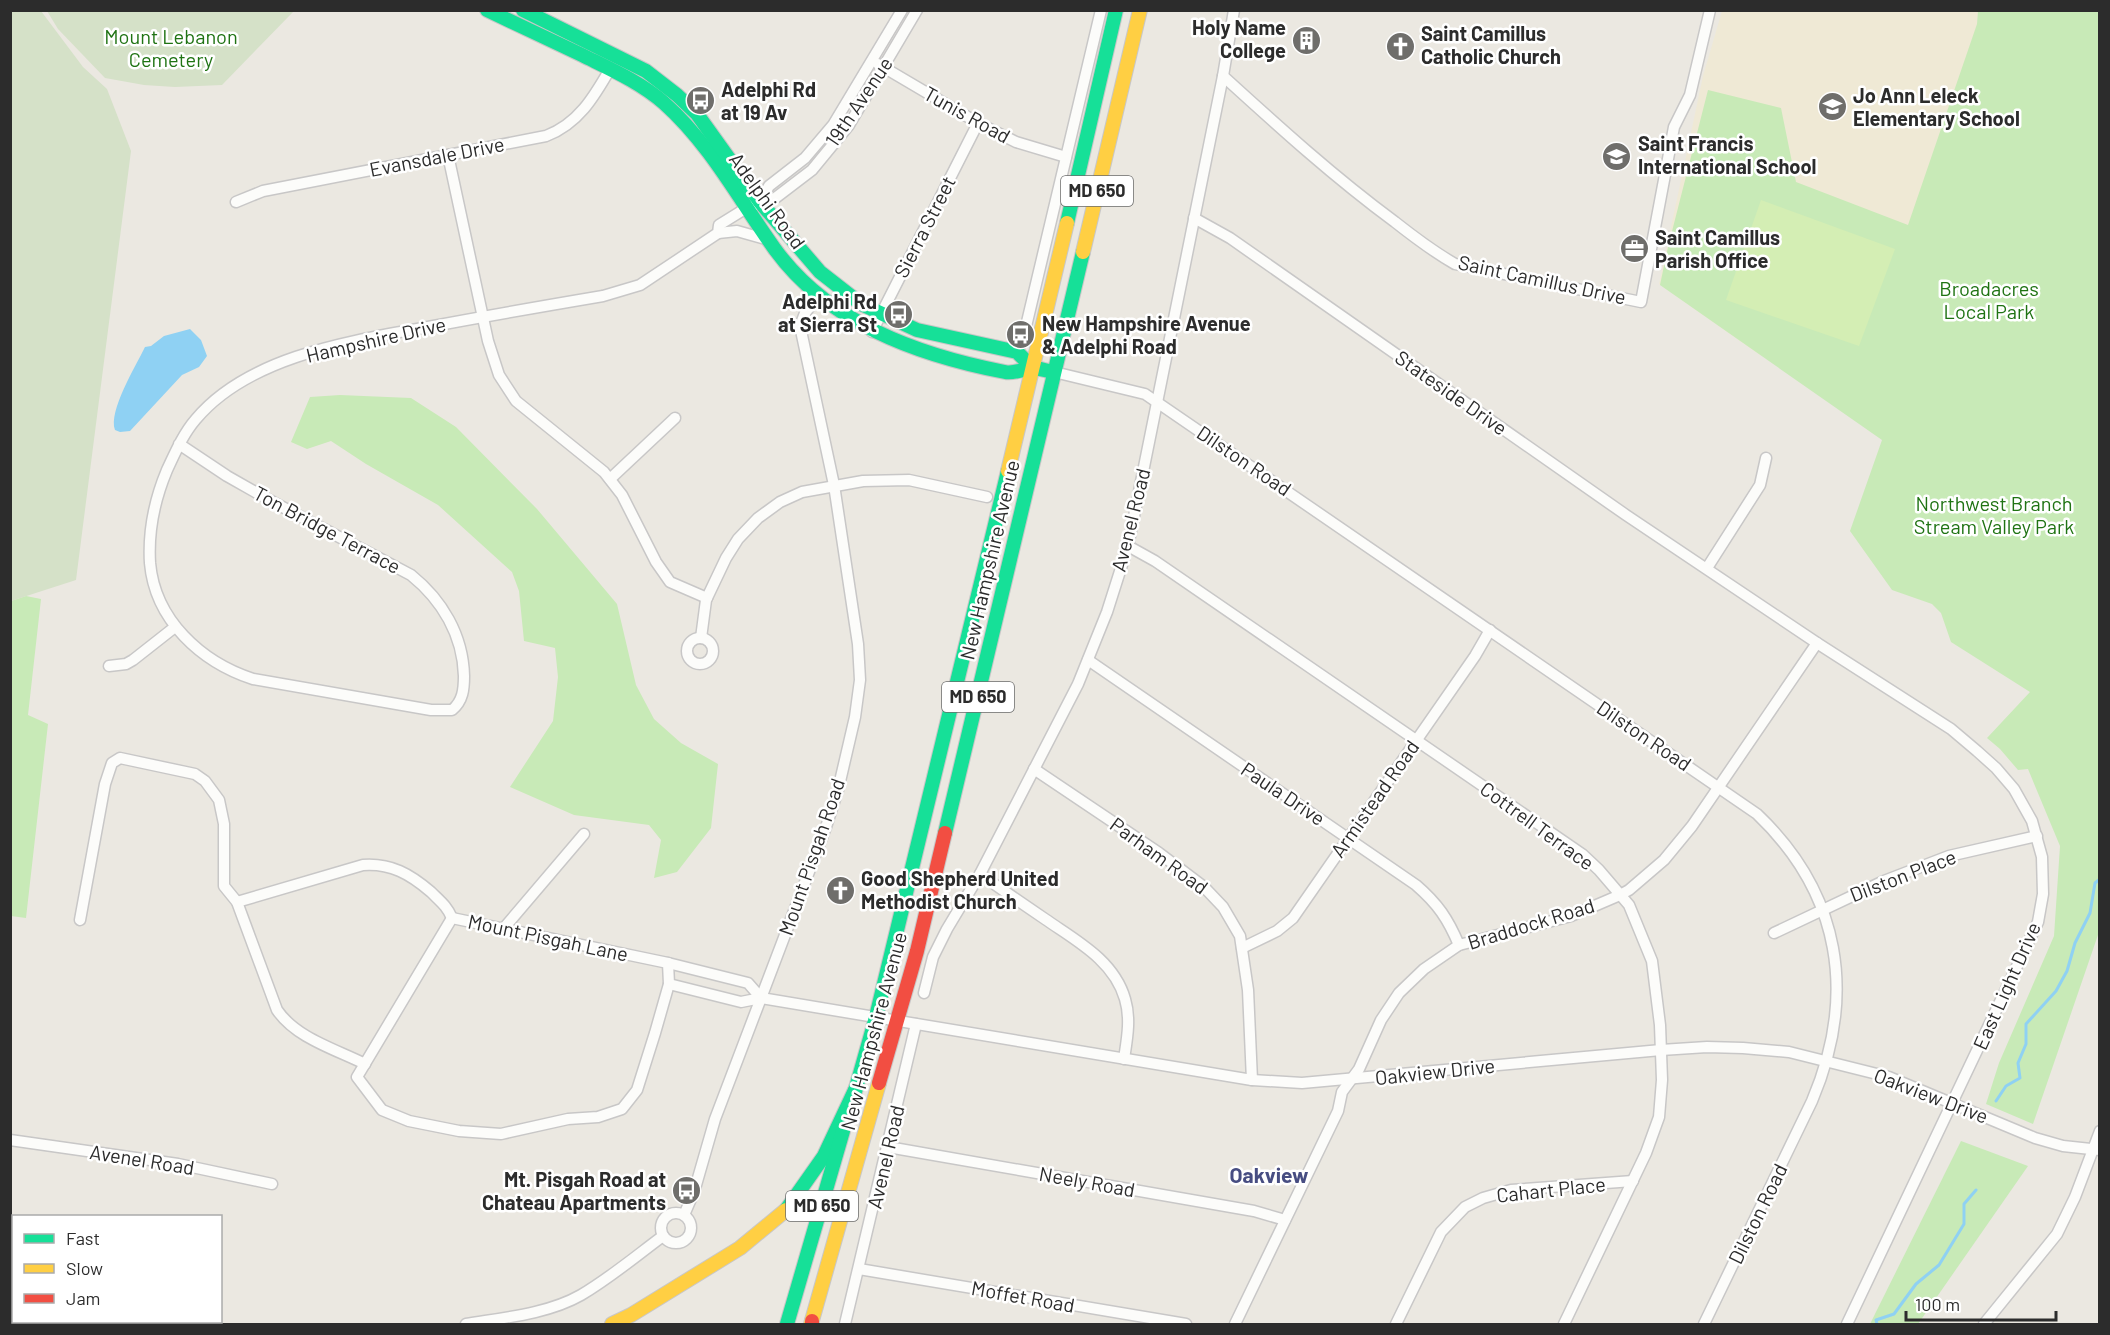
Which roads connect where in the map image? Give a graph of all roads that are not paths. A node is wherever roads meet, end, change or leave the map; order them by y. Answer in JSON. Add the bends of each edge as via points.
{"nodes":[{"id":1,"x":487,"y":10,"type":"edge"},
{"id":2,"x":523,"y":10,"type":"edge"},
{"id":3,"x":902,"y":10,"type":"edge"},
{"id":4,"x":917,"y":10,"type":"edge"},
{"id":5,"x":1101,"y":10,"type":"edge"},
{"id":6,"x":1116,"y":10,"type":"edge"},
{"id":7,"x":1140,"y":10,"type":"edge"},
{"id":8,"x":1234,"y":10,"type":"edge"},
{"id":9,"x":1710,"y":10,"type":"edge"},
{"id":10,"x":873,"y":61,"type":"junction"},
{"id":11,"x":884,"y":68,"type":"junction"},
{"id":12,"x":610,"y":69,"type":"junction"},
{"id":13,"x":1223,"y":76,"type":"junction"},
{"id":14,"x":978,"y":123,"type":"junction"},
{"id":15,"x":448,"y":155,"type":"junction"},
{"id":16,"x":1066,"y":157,"type":"junction"},
{"id":17,"x":803,"y":160,"type":"junction"},
{"id":18,"x":812,"y":170,"type":"junction"},
{"id":19,"x":236,"y":202,"type":"dead end"},
{"id":20,"x":754,"y":204,"type":"junction"},
{"id":21,"x":1194,"y":218,"type":"junction"},
{"id":22,"x":718,"y":233,"type":"junction"},
{"id":23,"x":769,"y":240,"type":"junction"},
{"id":24,"x":818,"y":296,"type":"junction"},
{"id":25,"x":881,"y":314,"type":"junction"},
{"id":26,"x":483,"y":317,"type":"junction"},
{"id":27,"x":872,"y":332,"type":"junction"},
{"id":28,"x":1017,"y":352,"type":"junction"},
{"id":29,"x":1033,"y":368,"type":"junction"},
{"id":30,"x":1054,"y":372,"type":"junction"},
{"id":31,"x":1158,"y":403,"type":"junction"},
{"id":32,"x":675,"y":418,"type":"dead end"},
{"id":33,"x":179,"y":444,"type":"junction"},
{"id":34,"x":1766,"y":458,"type":"dead end"},
{"id":35,"x":610,"y":479,"type":"junction"},
{"id":36,"x":834,"y":485,"type":"junction"},
{"id":37,"x":987,"y":497,"type":"dead end"},
{"id":38,"x":1128,"y":546,"type":"junction"},
{"id":39,"x":1707,"y":568,"type":"junction"},
{"id":40,"x":707,"y":598,"type":"junction"},
{"id":41,"x":175,"y":627,"type":"junction"},
{"id":42,"x":1490,"y":630,"type":"junction"},
{"id":43,"x":457,"y":635,"type":"joint"},
{"id":44,"x":701,"y":638,"type":"dead end"},
{"id":45,"x":1817,"y":643,"type":"junction"},
{"id":46,"x":1088,"y":660,"type":"junction"},
{"id":47,"x":109,"y":666,"type":"dead end"},
{"id":48,"x":1416,"y":741,"type":"junction"},
{"id":49,"x":1034,"y":769,"type":"junction"},
{"id":50,"x":1718,"y":787,"type":"junction"},
{"id":51,"x":584,"y":834,"type":"dead end"},
{"id":52,"x":2037,"y":836,"type":"junction"},
{"id":53,"x":1348,"y":838,"type":"junction"},
{"id":54,"x":980,"y":874,"type":"junction"},
{"id":55,"x":1620,"y":895,"type":"junction"},
{"id":56,"x":237,"y":902,"type":"junction"},
{"id":57,"x":1822,"y":909,"type":"junction"},
{"id":58,"x":452,"y":918,"type":"junction"},
{"id":59,"x":80,"y":920,"type":"dead end"},
{"id":60,"x":504,"y":928,"type":"junction"},
{"id":61,"x":1774,"y":933,"type":"dead end"},
{"id":62,"x":1459,"y":945,"type":"junction"},
{"id":63,"x":1242,"y":948,"type":"junction"},
{"id":64,"x":668,"y":963,"type":"junction"},
{"id":65,"x":669,"y":984,"type":"junction"},
{"id":66,"x":924,"y":993,"type":"dead end"},
{"id":67,"x":761,"y":998,"type":"junction"},
{"id":68,"x":876,"y":1017,"type":"junction"},
{"id":69,"x":898,"y":1021,"type":"junction"},
{"id":70,"x":916,"y":1024,"type":"junction"},
{"id":71,"x":1661,"y":1050,"type":"junction"},
{"id":72,"x":1124,"y":1059,"type":"junction"},
{"id":73,"x":1826,"y":1061,"type":"junction"},
{"id":74,"x":364,"y":1064,"type":"junction"},
{"id":75,"x":1252,"y":1080,"type":"junction"},
{"id":76,"x":1351,"y":1080,"type":"junction"},
{"id":77,"x":856,"y":1088,"type":"junction"},
{"id":78,"x":1953,"y":1102,"type":"junction"},
{"id":79,"x":2100,"y":1131,"type":"edge"},
{"id":80,"x":10,"y":1140,"type":"edge"},
{"id":81,"x":888,"y":1147,"type":"junction"},
{"id":82,"x":2096,"y":1150,"type":"edge"},
{"id":83,"x":1633,"y":1181,"type":"junction"},
{"id":84,"x":272,"y":1184,"type":"dead end"},
{"id":85,"x":684,"y":1215,"type":"junction"},
{"id":86,"x":1285,"y":1220,"type":"junction"},
{"id":87,"x":663,"y":1236,"type":"junction"},
{"id":88,"x":859,"y":1269,"type":"junction"},
{"id":89,"x":811,"y":1323,"type":"edge"},
{"id":90,"x":466,"y":1324,"type":"edge"},
{"id":91,"x":612,"y":1324,"type":"edge"},
{"id":92,"x":787,"y":1324,"type":"edge"},
{"id":93,"x":845,"y":1324,"type":"edge"},
{"id":94,"x":1186,"y":1324,"type":"edge"},
{"id":95,"x":1235,"y":1324,"type":"edge"},
{"id":96,"x":1396,"y":1324,"type":"edge"},
{"id":97,"x":1564,"y":1324,"type":"edge"},
{"id":98,"x":1704,"y":1324,"type":"edge"},
{"id":99,"x":1847,"y":1324,"type":"edge"},
{"id":100,"x":1984,"y":1324,"type":"edge"}],
"edges":[{"from":1,"to":12,"type":"main road","name":"Adelphi Road"},
{"from":2,"to":20,"type":"main road","name":"Adelphi Road","via":[[646,71],[677,95],[697,114]]},
{"from":3,"to":10,"type":"street","name":"19th Avenue"},
{"from":4,"to":11,"type":"street","name":"19th Avenue"},
{"from":5,"to":16,"type":"street"},
{"from":6,"to":29,"type":"main road","name":"New Hampshire Avenue","number":"MD 650"},
{"from":7,"to":30,"type":"main road","name":"New Hampshire Avenue","number":"MD 650"},
{"from":8,"to":13,"type":"street","name":"Avenel Road"},
{"from":9,"to":13,"type":"street","name":"Saint Camillus Drive","via":[[1690,95],[1674,127],[1641,302],[1455,264],[1316,161]]},
{"from":10,"to":11,"type":"street","name":"Tunis Road"},
{"from":10,"to":17,"type":"street","name":"19th Avenue","via":[[833,125]]},
{"from":11,"to":14,"type":"street","name":"Tunis Road"},
{"from":11,"to":18,"type":"street","name":"19th Avenue","via":[[849,125]]},
{"from":12,"to":15,"type":"street","name":"Evansdale Drive","via":[[587,107],[560,131]]},
{"from":12,"to":20,"type":"main road","name":"Adelphi Road","via":[[638,84],[676,114]]},
{"from":13,"to":21,"type":"street","name":"Avenel Road"},
{"from":14,"to":16,"type":"street","name":"Tunis Road","via":[[1016,142]]},
{"from":14,"to":25,"type":"street","name":"Sierra Street"},
{"from":15,"to":19,"type":"street","name":"Evansdale Drive","via":[[263,191]]},
{"from":15,"to":26,"type":"street"},
{"from":16,"to":28,"type":"street"},
{"from":17,"to":18,"type":"street"},
{"from":17,"to":20,"type":"street","name":"19th Avenue","via":[[769,186]]},
{"from":18,"to":20,"type":"street","name":"19th Avenue","via":[[774,199]]},
{"from":20,"to":22,"type":"street","name":"Hampshire Drive","via":[[719,225]]},
{"from":20,"to":23,"type":"main road","name":"Adelphi Road"},
{"from":20,"to":25,"type":"main road","name":"Adelphi Road","via":[[820,272],[861,304]]},
{"from":21,"to":31,"type":"street","name":"Avenel Road"},
{"from":21,"to":39,"type":"street","name":"Stateside Drive","via":[[1230,238]]},
{"from":22,"to":23,"type":"street","via":[[737,231]]},
{"from":22,"to":26,"type":"street","name":"Hampshire Drive","via":[[657,276],[625,291]]},
{"from":23,"to":24,"type":"main road","name":"Adelphi Road"},
{"from":24,"to":27,"type":"main road","name":"Adelphi Road"},
{"from":24,"to":36,"type":"street","name":"Mount Pisgah Road","via":[[800,326]]},
{"from":25,"to":27,"type":"street","name":"Sierra Street"},
{"from":25,"to":28,"type":"main road","name":"Adelphi Road","via":[[917,330]]},
{"from":26,"to":33,"type":"street","name":"Hampshire Drive","via":[[354,341],[265,369],[210,404]]},
{"from":26,"to":35,"type":"street","via":[[499,375],[516,401]]},
{"from":27,"to":29,"type":"main road","name":"Adelphi Road","via":[[915,349],[1010,374]]},
{"from":28,"to":29,"type":"main road"},
{"from":29,"to":30,"type":"main road","name":"Adelphi Road"},
{"from":29,"to":68,"type":"main road","name":"New Hampshire Avenue","number":"MD 650"},
{"from":30,"to":31,"type":"street","name":"Dilston Road","via":[[1145,394]]},
{"from":30,"to":69,"type":"main road","name":"New Hampshire Avenue","number":"MD 650"},
{"from":31,"to":38,"type":"street","name":"Avenel Road"},
{"from":31,"to":42,"type":"street","name":"Dilston Road"},
{"from":32,"to":35,"type":"street"},
{"from":33,"to":41,"type":"street","name":"Hampshire Drive","via":[[156,500],[149,545],[154,582]]},
{"from":33,"to":43,"type":"street","name":"Ton Bridge Terrace","via":[[273,502],[411,575],[434,597]]},
{"from":34,"to":39,"type":"street","via":[[1760,485]]},
{"from":35,"to":40,"type":"street","via":[[663,574],[670,582]]},
{"from":36,"to":37,"type":"street","via":[[863,480],[909,480]]},
{"from":36,"to":40,"type":"street","via":[[802,492],[758,518],[738,539]]},
{"from":36,"to":67,"type":"street","name":"Mount Pisgah Road","via":[[858,644],[860,680],[855,717],[826,827]]},
{"from":38,"to":46,"type":"street","name":"Avenel Road"},
{"from":38,"to":48,"type":"street","name":"Cottrell Terrace"},
{"from":39,"to":45,"type":"street","name":"East Light Drive"},
{"from":40,"to":44,"type":"street"},
{"from":41,"to":43,"type":"street","name":"Hampshire Drive","via":[[218,664],[253,679],[442,711],[452,710],[462,699],[463,663]]},
{"from":41,"to":47,"type":"street","via":[[133,660]]},
{"from":42,"to":48,"type":"street","name":"Armistead Road"},
{"from":42,"to":50,"type":"street","name":"Dilston Road"},
{"from":45,"to":50,"type":"street","name":"Braddock Road"},
{"from":45,"to":52,"type":"street","name":"East Light Drive","via":[[1951,729],[1977,751],[2014,789]]},
{"from":46,"to":49,"type":"street","name":"Avenel Road"},
{"from":46,"to":53,"type":"street","name":"Paula Drive"},
{"from":48,"to":53,"type":"street","name":"Armistead Road"},
{"from":48,"to":55,"type":"street","name":"Cottrell Terrace","via":[[1582,854]]},
{"from":49,"to":54,"type":"street","name":"Avenel Road"},
{"from":49,"to":63,"type":"street","name":"Parham Road","via":[[1204,887],[1223,907],[1240,936]]},
{"from":50,"to":55,"type":"street","name":"Braddock Road","via":[[1664,860]]},
{"from":50,"to":57,"type":"street","name":"Dilston Road","via":[[1778,834],[1804,872]]},
{"from":51,"to":60,"type":"street"},
{"from":52,"to":57,"type":"street","name":"Dilston Place","via":[[1949,856]]},
{"from":52,"to":78,"type":"street","name":"East Light Drive","via":[[2043,876],[2038,922]]},
{"from":53,"to":62,"type":"street","name":"Paula Drive","via":[[1434,900]]},
{"from":53,"to":63,"type":"street","name":"Armistead Road","via":[[1293,918],[1277,931]]},
{"from":54,"to":66,"type":"street","name":"Avenel Road","via":[[933,957]]},
{"from":54,"to":72,"type":"street","via":[[1094,953],[1111,971],[1125,997],[1128,1015]]},
{"from":55,"to":62,"type":"street","name":"Braddock Road","via":[[1571,916]]},
{"from":55,"to":71,"type":"street","name":"Cottrell Terrace","via":[[1629,905],[1652,961]]},
{"from":56,"to":58,"type":"street","name":"Mount Pisgah Lane","via":[[377,864],[414,878],[447,907]]},
{"from":56,"to":59,"type":"street","via":[[224,886],[224,824],[219,800],[212,789],[195,774],[120,758],[112,763],[108,773]]},
{"from":56,"to":74,"type":"street","via":[[268,990],[284,1020]]},
{"from":57,"to":61,"type":"street","name":"Dilston Place"},
{"from":57,"to":73,"type":"street","name":"Dilston Road","via":[[1834,945],[1838,982],[1836,1019]]},
{"from":58,"to":60,"type":"street","name":"Mount Pisgah Lane"},
{"from":58,"to":74,"type":"street"},
{"from":60,"to":64,"type":"street","name":"Mount Pisgah Lane"},
{"from":62,"to":76,"type":"street","name":"Braddock Road","via":[[1424,969],[1399,993]]},
{"from":63,"to":75,"type":"street","name":"Parham Road"},
{"from":64,"to":65,"type":"street"},
{"from":64,"to":67,"type":"street","name":"Mount Pisgah Lane","via":[[748,984]]},
{"from":65,"to":67,"type":"street","via":[[741,1002]]},
{"from":65,"to":74,"type":"street","via":[[637,1090],[622,1109],[598,1117],[568,1119],[501,1134],[409,1121],[382,1110],[357,1077]]},
{"from":67,"to":68,"type":"street","name":"Oakview Drive"},
{"from":67,"to":85,"type":"street","name":"Mount Pisgah Road"},
{"from":68,"to":69,"type":"street","name":"Oakview Drive"},
{"from":68,"to":77,"type":"main road","name":"New Hampshire Avenue","number":"MD 650"},
{"from":69,"to":70,"type":"street","name":"Oakview Drive"},
{"from":69,"to":89,"type":"main road","name":"New Hampshire Avenue","number":"MD 650"},
{"from":70,"to":72,"type":"street","name":"Oakview Drive"},
{"from":70,"to":81,"type":"street","name":"Avenel Road"},
{"from":71,"to":73,"type":"street","name":"Oakview Drive","via":[[1743,1048],[1789,1052]]},
{"from":71,"to":76,"type":"street","name":"Oakview Drive"},
{"from":71,"to":83,"type":"street","name":"Cottrell Terrace","via":[[1659,1117]]},
{"from":72,"to":75,"type":"street","name":"Oakview Drive"},
{"from":73,"to":78,"type":"street","name":"Oakview Drive","via":[[1889,1077]]},
{"from":73,"to":98,"type":"street","name":"Dilston Road","via":[[1812,1101]]},
{"from":75,"to":76,"type":"street","name":"Oakview Drive"},
{"from":76,"to":86,"type":"street","name":"Braddock Road","via":[[1342,1092],[1338,1111]]},
{"from":77,"to":91,"type":"main road","via":[[824,1156],[791,1206],[740,1248]]},
{"from":77,"to":92,"type":"main road","name":"New Hampshire Avenue","number":"MD 650"},
{"from":78,"to":82,"type":"street","name":"Oakview Drive","via":[[2035,1138]]},
{"from":78,"to":99,"type":"street","name":"East Light Drive"},
{"from":79,"to":82,"type":"street"},
{"from":80,"to":84,"type":"street","name":"Avenel Road","via":[[178,1164]]},
{"from":81,"to":86,"type":"street","name":"Neely Road","via":[[1254,1211]]},
{"from":81,"to":88,"type":"street","name":"Avenel Road"},
{"from":82,"to":100,"type":"street","via":[[2056,1234]]},
{"from":83,"to":96,"type":"street","name":"Cahart Place","via":[[1511,1190],[1483,1197],[1465,1207],[1441,1232]]},
{"from":83,"to":97,"type":"street","name":"Cottrell Terrace"},
{"from":85,"to":87,"type":"street","via":[[673,1214],[664,1220]]},
{"from":85,"to":87,"type":"street","via":[[692,1228],[688,1238],[678,1244]]},
{"from":86,"to":95,"type":"street","name":"Braddock Road"},
{"from":87,"to":90,"type":"street","via":[[583,1294],[528,1314]]},
{"from":88,"to":93,"type":"street","name":"Avenel Road"},
{"from":88,"to":94,"type":"street","name":"Moffet Road"}]}
